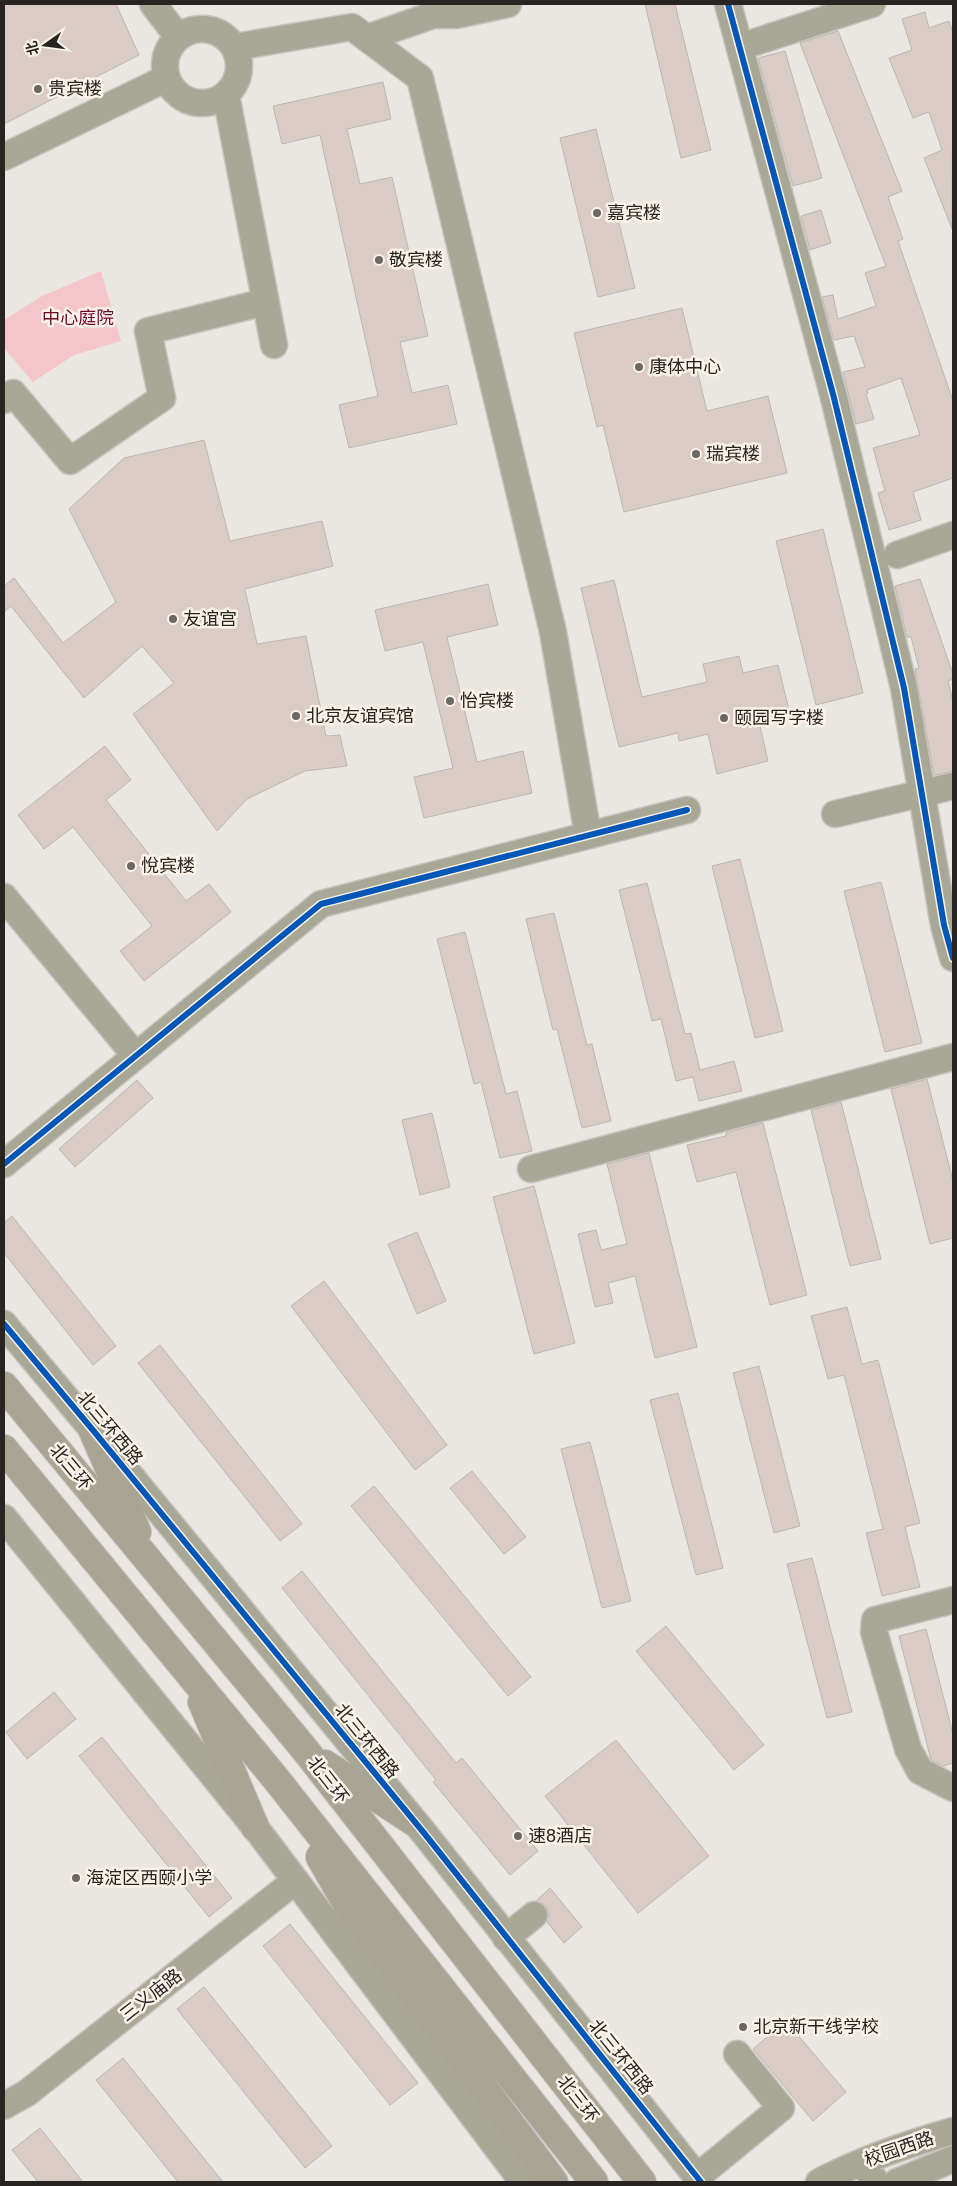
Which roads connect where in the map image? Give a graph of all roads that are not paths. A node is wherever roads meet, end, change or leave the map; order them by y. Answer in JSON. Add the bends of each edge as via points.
{"nodes":[{"id":1,"x":153,"y":4,"type":"edge"},
{"id":2,"x":508,"y":4,"type":"edge"},
{"id":3,"x":728,"y":4,"type":"edge"},
{"id":4,"x":872,"y":4,"type":"edge"},
{"id":5,"x":178,"y":37,"type":"junction"},
{"id":6,"x":367,"y":38,"type":"junction"},
{"id":7,"x":235,"y":47,"type":"junction"},
{"id":8,"x":740,"y":47,"type":"junction"},
{"id":9,"x":167,"y":78,"type":"junction"},
{"id":10,"x":226,"y":95,"type":"junction"},
{"id":11,"x":4,"y":157,"type":"edge"},
{"id":12,"x":265,"y":302,"type":"junction"},
{"id":13,"x":274,"y":345,"type":"dead end"},
{"id":14,"x":4,"y":400,"type":"edge"},
{"id":15,"x":953,"y":535,"type":"edge"},
{"id":16,"x":897,"y":555,"type":"dead end"},
{"id":17,"x":953,"y":786,"type":"edge"},
{"id":18,"x":921,"y":794,"type":"junction"},
{"id":19,"x":687,"y":810,"type":"dead end"},
{"id":20,"x":835,"y":814,"type":"dead end"},
{"id":21,"x":588,"y":835,"type":"junction"},
{"id":22,"x":4,"y":897,"type":"edge"},
{"id":23,"x":953,"y":958,"type":"edge"},
{"id":24,"x":135,"y":1055,"type":"junction"},
{"id":25,"x":953,"y":1057,"type":"edge"},
{"id":26,"x":4,"y":1164,"type":"edge"},
{"id":27,"x":531,"y":1168,"type":"dead end"},
{"id":28,"x":4,"y":1324,"type":"edge"},
{"id":29,"x":4,"y":1386,"type":"edge"},
{"id":30,"x":92,"y":1429,"type":"junction"},
{"id":31,"x":4,"y":1449,"type":"edge"},
{"id":32,"x":4,"y":1467,"type":"edge"},
{"id":33,"x":38,"y":1491,"type":"junction"},
{"id":34,"x":4,"y":1518,"type":"edge"},
{"id":35,"x":149,"y":1561,"type":"junction"},
{"id":36,"x":953,"y":1600,"type":"edge"},
{"id":37,"x":190,"y":1673,"type":"junction"},
{"id":38,"x":306,"y":1751,"type":"junction"},
{"id":39,"x":276,"y":1779,"type":"junction"},
{"id":40,"x":953,"y":1788,"type":"edge"},
{"id":41,"x":414,"y":1822,"type":"junction"},
{"id":42,"x":255,"y":1827,"type":"junction"},
{"id":43,"x":295,"y":1881,"type":"junction"},
{"id":44,"x":534,"y":1915,"type":"dead end"},
{"id":45,"x":506,"y":1938,"type":"junction"},
{"id":46,"x":737,"y":2054,"type":"dead end"},
{"id":47,"x":4,"y":2106,"type":"edge"},
{"id":48,"x":953,"y":2131,"type":"edge"},
{"id":49,"x":953,"y":2159,"type":"edge"},
{"id":50,"x":869,"y":2172,"type":"edge"},
{"id":51,"x":588,"y":2174,"type":"edge"},
{"id":52,"x":699,"y":2180,"type":"edge"},
{"id":53,"x":523,"y":2182,"type":"edge"},
{"id":54,"x":554,"y":2182,"type":"edge"},
{"id":55,"x":642,"y":2182,"type":"edge"},
{"id":56,"x":819,"y":2182,"type":"edge"},
{"id":57,"x":897,"y":2182,"type":"edge"}],
"edges":[{"from":1,"to":5,"type":"street"},
{"from":2,"to":6,"type":"street","via":[[456,15],[433,15]]},
{"from":3,"to":8,"type":"street"},
{"from":4,"to":8,"type":"street"},
{"from":5,"to":7,"type":"street","via":[[198,28],[209,28],[228,38]]},
{"from":5,"to":9,"type":"street","via":[[166,56]]},
{"from":6,"to":7,"type":"street","via":[[352,27]]},
{"from":6,"to":21,"type":"street","via":[[420,78],[553,632]]},
{"from":7,"to":10,"type":"street","via":[[240,68],[233,87]]},
{"from":8,"to":18,"type":"street","via":[[834,398],[904,688]]},
{"from":9,"to":10,"type":"street","via":[[171,87],[187,100],[207,103]]},
{"from":9,"to":11,"type":"street"},
{"from":10,"to":12,"type":"street"},
{"from":12,"to":13,"type":"street"},
{"from":12,"to":14,"type":"street","via":[[148,331],[162,398],[70,461],[13,393]]},
{"from":15,"to":16,"type":"street"},
{"from":17,"to":18,"type":"street"},
{"from":18,"to":20,"type":"street"},
{"from":18,"to":23,"type":"street"},
{"from":19,"to":21,"type":"street"},
{"from":21,"to":24,"type":"street","via":[[321,904]]},
{"from":22,"to":24,"type":"street"},
{"from":24,"to":26,"type":"street"},
{"from":25,"to":27,"type":"street"},
{"from":28,"to":30,"type":"street","name":"北三环西路","via":[[78,1398]]},
{"from":29,"to":35,"type":"highway","name":"北三环"},
{"from":30,"to":35,"type":"highway"},
{"from":30,"to":41,"type":"street","name":"北三环西路"},
{"from":31,"to":33,"type":"highway"},
{"from":32,"to":33,"type":"highway"},
{"from":33,"to":37,"type":"highway"},
{"from":34,"to":42,"type":"street"},
{"from":35,"to":38,"type":"highway","name":"北三环"},
{"from":36,"to":40,"type":"street","via":[[875,1620],[874,1632],[908,1749],[920,1771]]},
{"from":37,"to":39,"type":"highway"},
{"from":37,"to":42,"type":"highway"},
{"from":38,"to":41,"type":"highway"},
{"from":38,"to":55,"type":"highway","name":"北三环"},
{"from":39,"to":51,"type":"highway"},
{"from":39,"to":54,"type":"highway","via":[[348,1906]]},
{"from":41,"to":45,"type":"street","name":"北三环西路"},
{"from":42,"to":43,"type":"street"},
{"from":43,"to":47,"type":"street","name":"三义庙路","via":[[27,2092]]},
{"from":43,"to":53,"type":"street"},
{"from":44,"to":45,"type":"street"},
{"from":45,"to":52,"type":"street","name":"北三环西路"},
{"from":46,"to":52,"type":"street","via":[[781,2108]]},
{"from":48,"to":50,"type":"street","name":"校园西路","via":[[921,2140]]},
{"from":49,"to":57,"type":"street"},
{"from":50,"to":56,"type":"street","name":"校园西路"}]}
